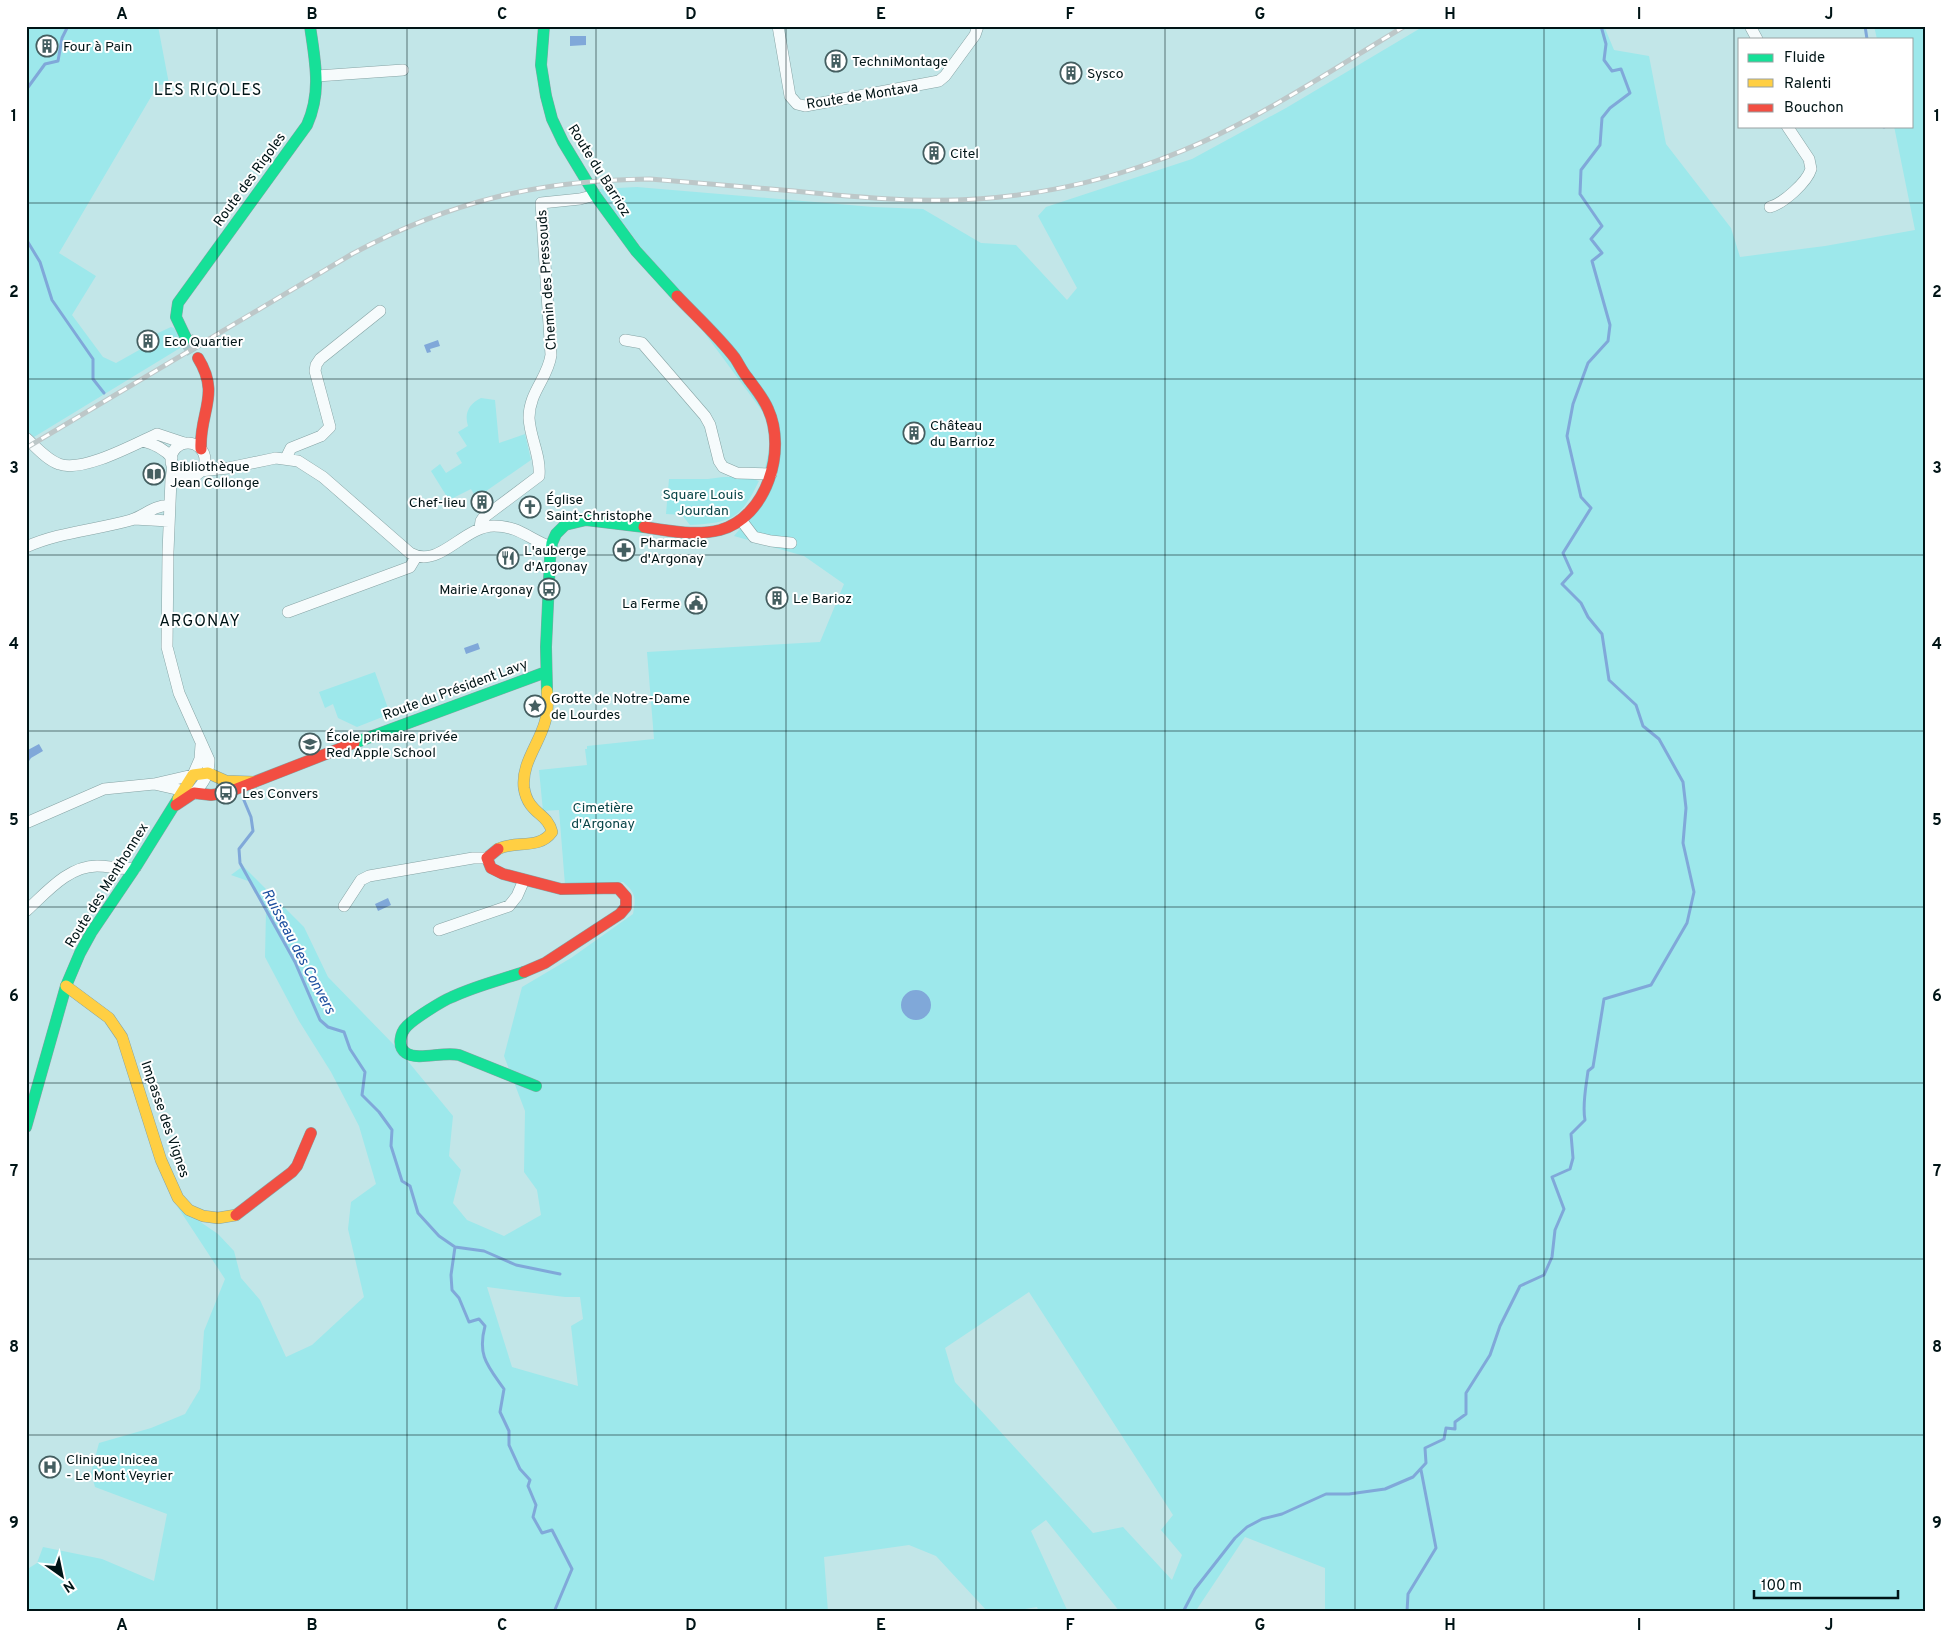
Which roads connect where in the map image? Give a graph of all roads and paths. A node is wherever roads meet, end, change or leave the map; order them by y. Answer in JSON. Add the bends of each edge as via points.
{"nodes":[{"id":1,"x":310,"y":26,"type":"edge"},
{"id":2,"x":544,"y":26,"type":"edge"},
{"id":3,"x":778,"y":26,"type":"edge"},
{"id":4,"x":978,"y":26,"type":"edge"},
{"id":5,"x":1750,"y":26,"type":"edge"},
{"id":6,"x":1756,"y":38,"type":"edge"},
{"id":7,"x":404,"y":70,"type":"dead end"},
{"id":8,"x":317,"y":76,"type":"junction"},
{"id":9,"x":1788,"y":128,"type":"edge"},
{"id":10,"x":595,"y":195,"type":"junction"},
{"id":11,"x":1770,"y":207,"type":"dead end"},
{"id":12,"x":380,"y":310,"type":"dead end"},
{"id":13,"x":186,"y":338,"type":"tunnel mouth"},
{"id":14,"x":625,"y":340,"type":"dead end"},
{"id":15,"x":198,"y":358,"type":"tunnel mouth"},
{"id":16,"x":202,"y":423,"type":"junction"},
{"id":17,"x":26,"y":438,"type":"edge"},
{"id":18,"x":142,"y":441,"type":"junction"},
{"id":19,"x":185,"y":443,"type":"junction"},
{"id":20,"x":202,"y":450,"type":"junction"},
{"id":21,"x":286,"y":458,"type":"junction"},
{"id":22,"x":172,"y":462,"type":"junction"},
{"id":23,"x":228,"y":468,"type":"junction"},
{"id":24,"x":200,"y":471,"type":"junction"},
{"id":25,"x":770,"y":474,"type":"junction"},
{"id":26,"x":188,"y":476,"type":"junction"},
{"id":27,"x":170,"y":503,"type":"junction"},
{"id":28,"x":132,"y":519,"type":"junction"},
{"id":29,"x":741,"y":520,"type":"junction"},
{"id":30,"x":169,"y":521,"type":"junction"},
{"id":31,"x":572,"y":522,"type":"joint"},
{"id":32,"x":480,"y":528,"type":"junction"},
{"id":33,"x":791,"y":543,"type":"dead end"},
{"id":34,"x":26,"y":547,"type":"edge"},
{"id":35,"x":551,"y":547,"type":"junction"},
{"id":36,"x":416,"y":557,"type":"junction"},
{"id":37,"x":288,"y":612,"type":"dead end"},
{"id":38,"x":546,"y":672,"type":"junction"},
{"id":39,"x":201,"y":743,"type":"junction"},
{"id":40,"x":208,"y":773,"type":"junction"},
{"id":41,"x":193,"y":775,"type":"junction"},
{"id":42,"x":254,"y":782,"type":"junction"},
{"id":43,"x":154,"y":784,"type":"junction"},
{"id":44,"x":182,"y":791,"type":"junction"},
{"id":45,"x":194,"y":793,"type":"junction"},
{"id":46,"x":174,"y":806,"type":"junction"},
{"id":47,"x":26,"y":823,"type":"edge"},
{"id":48,"x":486,"y":858,"type":"junction"},
{"id":49,"x":135,"y":868,"type":"junction"},
{"id":50,"x":524,"y":880,"type":"junction"},
{"id":51,"x":344,"y":906,"type":"dead end"},
{"id":52,"x":26,"y":911,"type":"edge"},
{"id":53,"x":439,"y":930,"type":"dead end"},
{"id":54,"x":66,"y":986,"type":"junction"},
{"id":55,"x":536,"y":1086,"type":"dead end"},
{"id":56,"x":26,"y":1127,"type":"edge"},
{"id":57,"x":311,"y":1133,"type":"dead end"}],
"edges":[{"from":1,"to":8,"type":"street","name":"Route des Rigoles"},
{"from":2,"to":10,"type":"street","name":"Route du Barrioz","via":[[541,65],[552,118]]},
{"from":3,"to":4,"type":"street","name":"Route de Montava","via":[[790,96],[797,104],[805,106],[939,81],[970,42]]},
{"from":5,"to":6,"type":"street"},
{"from":7,"to":8,"type":"street"},
{"from":8,"to":13,"type":"street","name":"Route des Rigoles","via":[[316,107],[307,125],[178,303],[176,319]]},
{"from":9,"to":11,"type":"street","via":[[1809,159],[1811,169],[1785,200]]},
{"from":10,"to":25,"type":"street","name":"Route du Barrioz","via":[[636,251],[724,345],[762,397],[772,418],[775,438]]},
{"from":10,"to":32,"type":"street","name":"Chemin des Pressouds","via":[[541,203],[551,355],[533,395],[529,417],[539,461],[539,476],[484,518]]},
{"from":12,"to":21,"type":"street","via":[[320,359],[315,371],[330,427],[321,436],[291,448]]},
{"from":14,"to":25,"type":"street","via":[[642,344],[705,416],[723,467],[737,473]]},
{"from":15,"to":16,"type":"street","via":[[210,385]]},
{"from":16,"to":19,"type":"street"},
{"from":16,"to":20,"type":"street"},
{"from":17,"to":18,"type":"street","via":[[54,462],[70,467],[97,460]]},
{"from":18,"to":19,"type":"street","via":[[158,434]]},
{"from":18,"to":22,"type":"street","via":[[168,452]]},
{"from":19,"to":20,"type":"street","via":[[194,444]]},
{"from":19,"to":22,"type":"street","via":[[176,449]]},
{"from":20,"to":23,"type":"street"},
{"from":20,"to":24,"type":"street","via":[[205,461]]},
{"from":21,"to":23,"type":"street"},
{"from":21,"to":36,"type":"street","via":[[298,461],[323,477]]},
{"from":22,"to":26,"type":"street","via":[[177,472]]},
{"from":22,"to":27,"type":"street"},
{"from":23,"to":24,"type":"street"},
{"from":24,"to":26,"type":"street"},
{"from":25,"to":29,"type":"street","name":"Route du Barrioz","via":[[755,505]]},
{"from":26,"to":27,"type":"street"},
{"from":27,"to":28,"type":"street"},
{"from":27,"to":30,"type":"street"},
{"from":28,"to":30,"type":"street"},
{"from":28,"to":34,"type":"street","via":[[48,538]]},
{"from":29,"to":31,"type":"street","name":"Route du Barrioz","via":[[718,530],[697,533],[586,520]]},
{"from":29,"to":33,"type":"street","via":[[754,537]]},
{"from":30,"to":39,"type":"street","via":[[166,647],[179,693]]},
{"from":31,"to":35,"type":"street","name":"Route du Président Lavy","via":[[555,534]]},
{"from":32,"to":35,"type":"street","via":[[517,529]]},
{"from":32,"to":36,"type":"street","via":[[433,557]]},
{"from":35,"to":38,"type":"street","name":"Route du Président Lavy"},
{"from":36,"to":37,"type":"street","via":[[410,567]]},
{"from":38,"to":42,"type":"street","name":"Route du Président Lavy"},
{"from":38,"to":48,"type":"street","via":[[548,712],[526,766],[524,782],[532,808],[548,821],[552,832],[540,842],[498,847]]},
{"from":39,"to":40,"type":"street","via":[[209,760]]},
{"from":39,"to":41,"type":"street","via":[[200,759]]},
{"from":40,"to":41,"type":"street","name":"Route du Président Lavy"},
{"from":40,"to":42,"type":"street","name":"Route du Président Lavy","via":[[226,780]]},
{"from":40,"to":45,"type":"street"},
{"from":41,"to":43,"type":"street","name":"Route du Président Lavy"},
{"from":41,"to":44,"type":"street","name":"Route des Menthonnex"},
{"from":42,"to":45,"type":"street","name":"Route du Président Lavy","via":[[226,793]]},
{"from":43,"to":44,"type":"street","name":"Route du Président Lavy"},
{"from":43,"to":47,"type":"street","name":"Route du Président Lavy","via":[[104,789]]},
{"from":44,"to":45,"type":"street","name":"Route du Président Lavy"},
{"from":44,"to":46,"type":"street","name":"Route des Menthonnex"},
{"from":45,"to":46,"type":"street","name":"Route des Menthonnex"},
{"from":46,"to":49,"type":"street","name":"Route des Menthonnex"},
{"from":48,"to":50,"type":"street","via":[[496,872]]},
{"from":48,"to":51,"type":"street","via":[[369,876],[361,880]]},
{"from":49,"to":52,"type":"street","via":[[95,866],[69,874]]},
{"from":49,"to":54,"type":"street","name":"Route des Menthonnex","via":[[91,933]]},
{"from":50,"to":53,"type":"street","via":[[509,906]]},
{"from":50,"to":55,"type":"street","via":[[570,890],[618,888],[625,894],[626,904],[620,914],[545,963],[463,992],[439,1004],[407,1026],[400,1043],[409,1054],[450,1053],[466,1057]]},
{"from":54,"to":56,"type":"street","name":"Route des Menthonnex"},
{"from":54,"to":57,"type":"street","name":"Impasse des Vignes","via":[[109,1018],[122,1037],[166,1175],[182,1204],[192,1212],[222,1219],[240,1213],[292,1172]]}]}
